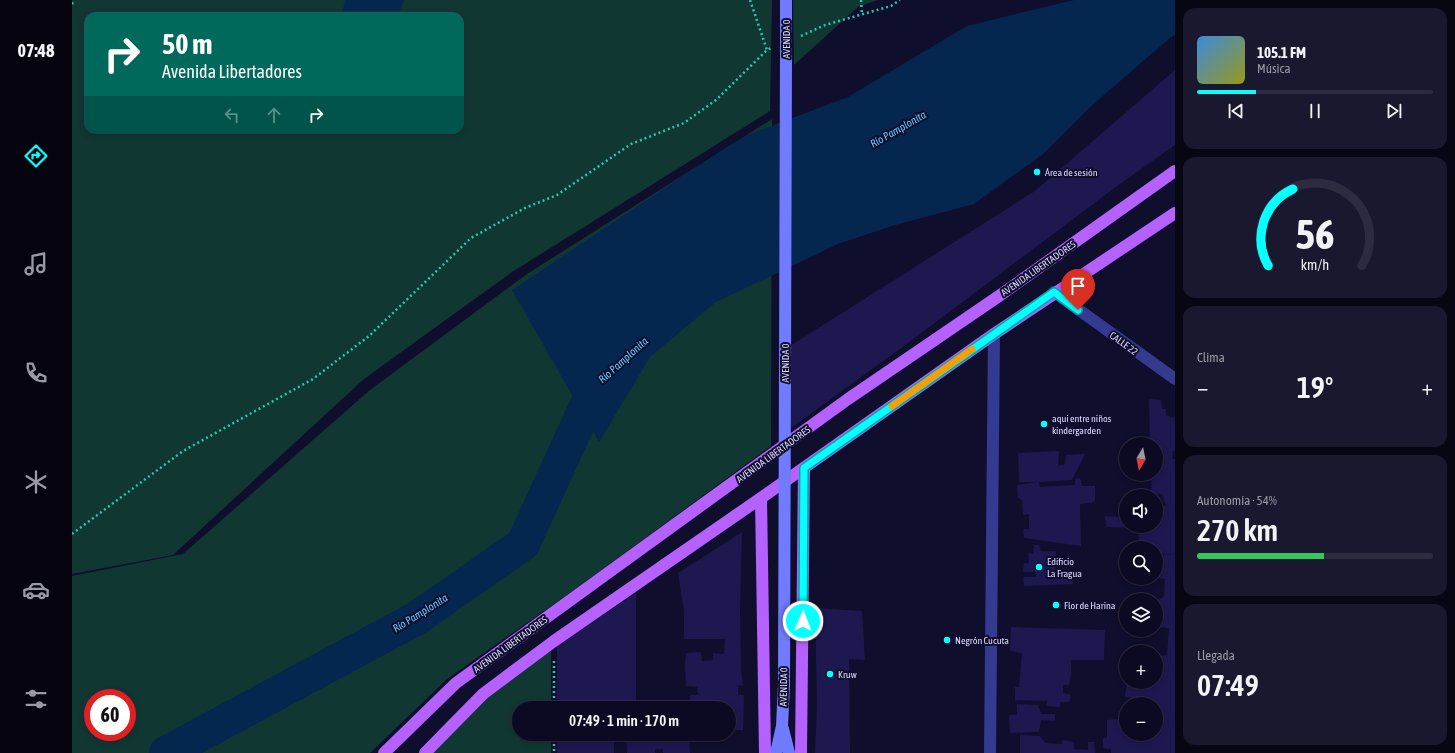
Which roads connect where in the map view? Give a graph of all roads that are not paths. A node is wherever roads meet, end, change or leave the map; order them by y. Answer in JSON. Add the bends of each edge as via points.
{"nodes":[{"id":1,"x":786,"y":0,"type":"edge"},
{"id":2,"x":1175,"y":171,"type":"edge"},
{"id":3,"x":1175,"y":213,"type":"edge"},
{"id":4,"x":1054,"y":292,"type":"junction"},
{"id":5,"x":994,"y":334,"type":"junction"},
{"id":6,"x":1175,"y":379,"type":"edge"},
{"id":7,"x":804,"y":468,"type":"junction"},
{"id":8,"x":761,"y":498,"type":"junction"},
{"id":9,"x":782,"y":726,"type":"junction"},
{"id":10,"x":384,"y":753,"type":"edge"},
{"id":11,"x":425,"y":753,"type":"edge"},
{"id":12,"x":765,"y":753,"type":"edge"},
{"id":13,"x":776,"y":753,"type":"edge"},
{"id":14,"x":789,"y":753,"type":"edge"},
{"id":15,"x":801,"y":753,"type":"edge"},
{"id":16,"x":990,"y":753,"type":"edge"}],
"edges":[{"from":1,"to":9,"type":"street","name":"AVENIDA 0","bridge":true},
{"from":2,"to":10,"type":"main road","name":"AVENIDA LIBERTADORES","via":[[1005,292],[848,399],[456,683]]},
{"from":3,"to":4,"type":"main road"},
{"from":4,"to":5,"type":"main road"},
{"from":4,"to":6,"type":"street","name":"CALLE 22"},
{"from":5,"to":7,"type":"main road"},
{"from":5,"to":16,"type":"street"},
{"from":7,"to":8,"type":"main road"},
{"from":7,"to":15,"type":"main road"},
{"from":8,"to":11,"type":"main road","via":[[554,641],[483,694]]},
{"from":8,"to":12,"type":"main road"},
{"from":9,"to":13,"type":"street","name":"AVENIDA 0"},
{"from":9,"to":14,"type":"street","name":"AVENIDA 0"}]}
